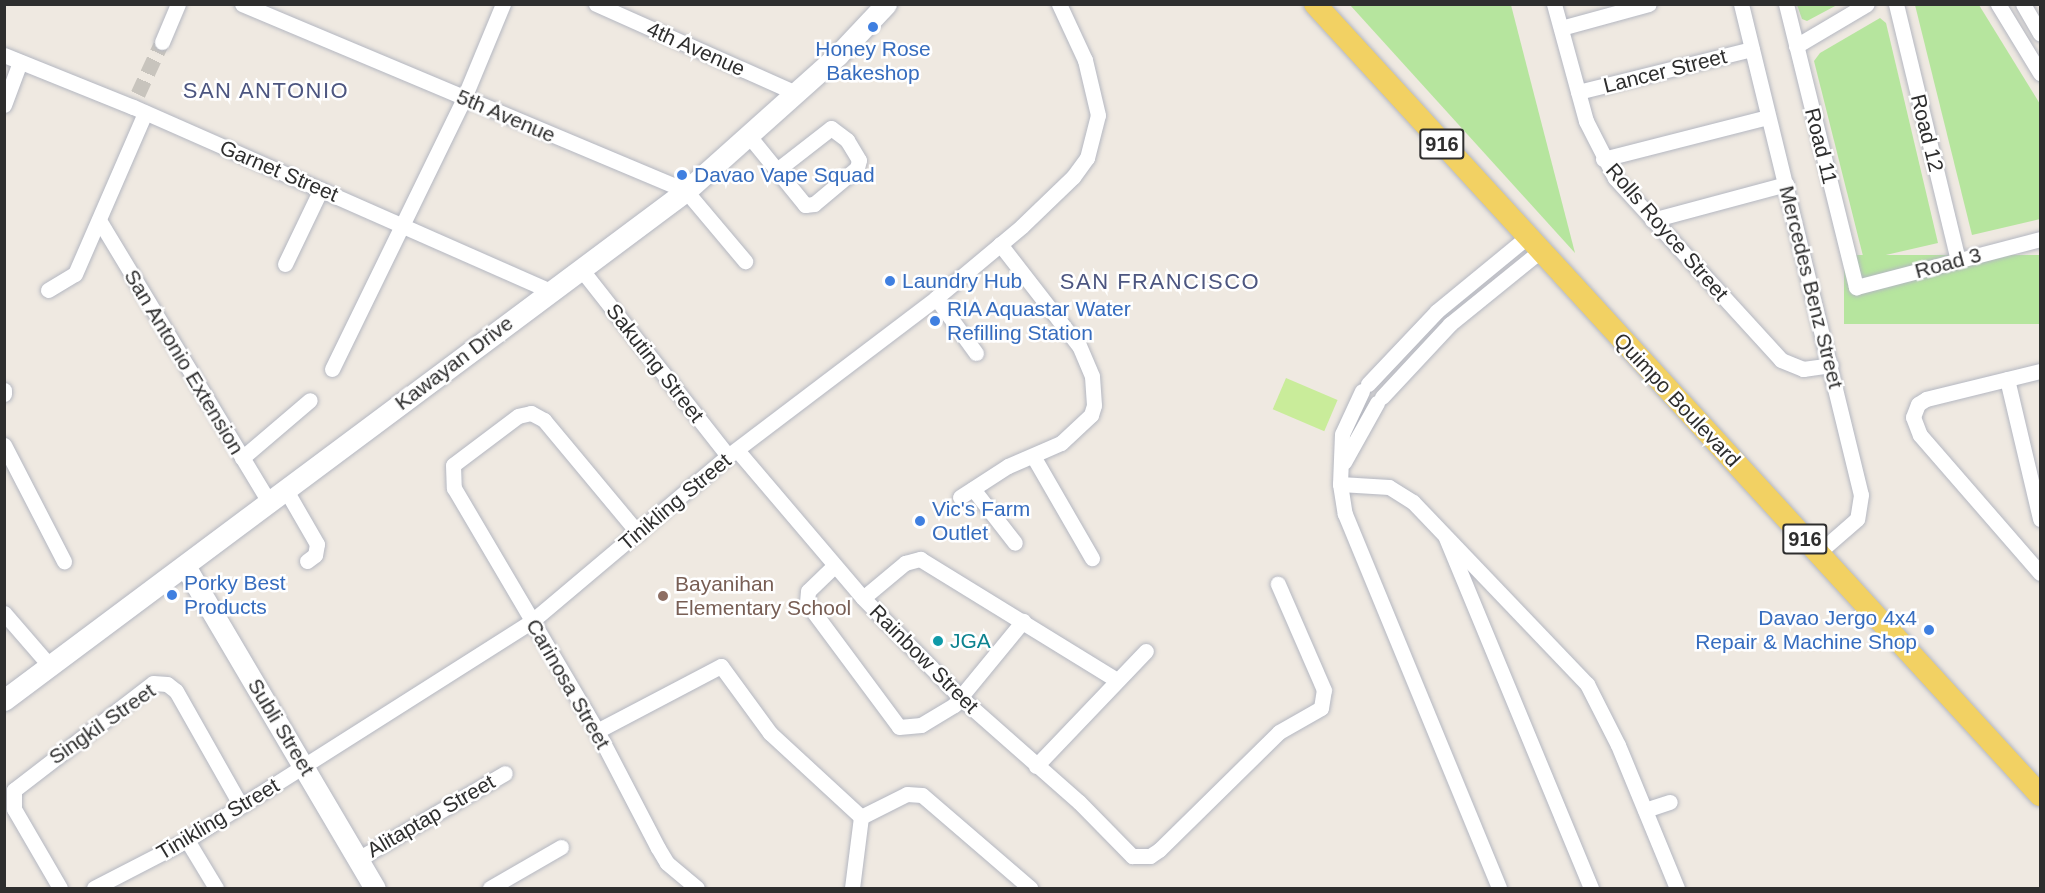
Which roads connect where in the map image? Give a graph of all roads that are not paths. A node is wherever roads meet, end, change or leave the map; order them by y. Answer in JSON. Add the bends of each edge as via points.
{"nodes":[{"id":1,"x":178,"y":4,"type":"edge"},
{"id":2,"x":242,"y":4,"type":"edge"},
{"id":3,"x":503,"y":4,"type":"edge"},
{"id":4,"x":596,"y":4,"type":"edge"},
{"id":5,"x":886,"y":4,"type":"edge"},
{"id":6,"x":1059,"y":4,"type":"edge"},
{"id":7,"x":1316,"y":4,"type":"edge"},
{"id":8,"x":1554,"y":4,"type":"edge"},
{"id":9,"x":1649,"y":4,"type":"edge"},
{"id":10,"x":1741,"y":4,"type":"edge"},
{"id":11,"x":1786,"y":4,"type":"edge"},
{"id":12,"x":1867,"y":4,"type":"edge"},
{"id":13,"x":1896,"y":4,"type":"edge"},
{"id":14,"x":1998,"y":4,"type":"edge"},
{"id":15,"x":2023,"y":4,"type":"edge"},
{"id":16,"x":1561,"y":28,"type":"junction"},
{"id":17,"x":2040,"y":34,"type":"edge"},
{"id":18,"x":162,"y":42,"type":"tunnel mouth"},
{"id":19,"x":1796,"y":46,"type":"junction"},
{"id":20,"x":1752,"y":49,"type":"junction"},
{"id":21,"x":4,"y":56,"type":"edge"},
{"id":22,"x":20,"y":62,"type":"junction"},
{"id":23,"x":2040,"y":74,"type":"edge"},
{"id":24,"x":1578,"y":92,"type":"junction"},
{"id":25,"x":796,"y":93,"type":"junction"},
{"id":26,"x":464,"y":98,"type":"junction"},
{"id":27,"x":4,"y":105,"type":"edge"},
{"id":28,"x":139,"y":105,"type":"junction"},
{"id":29,"x":1768,"y":117,"type":"junction"},
{"id":30,"x":749,"y":136,"type":"junction"},
{"id":31,"x":1603,"y":159,"type":"junction"},
{"id":32,"x":777,"y":170,"type":"junction"},
{"id":33,"x":1786,"y":184,"type":"junction"},
{"id":34,"x":321,"y":189,"type":"junction"},
{"id":35,"x":686,"y":190,"type":"junction"},
{"id":36,"x":99,"y":220,"type":"junction"},
{"id":37,"x":1652,"y":220,"type":"junction"},
{"id":38,"x":403,"y":224,"type":"junction"},
{"id":39,"x":2040,"y":239,"type":"edge"},
{"id":40,"x":1000,"y":244,"type":"junction"},
{"id":41,"x":1533,"y":244,"type":"junction"},
{"id":42,"x":745,"y":261,"type":"dead end"},
{"id":43,"x":1958,"y":261,"type":"junction"},
{"id":44,"x":285,"y":264,"type":"dead end"},
{"id":45,"x":582,"y":269,"type":"junction"},
{"id":46,"x":1856,"y":287,"type":"joint"},
{"id":47,"x":48,"y":290,"type":"dead end"},
{"id":48,"x":551,"y":291,"type":"junction"},
{"id":49,"x":936,"y":298,"type":"junction"},
{"id":50,"x":976,"y":353,"type":"dead end"},
{"id":51,"x":1831,"y":365,"type":"junction"},
{"id":52,"x":332,"y":369,"type":"dead end"},
{"id":53,"x":1381,"y":369,"type":"junction"},
{"id":54,"x":2040,"y":371,"type":"edge"},
{"id":55,"x":2007,"y":379,"type":"junction"},
{"id":56,"x":1395,"y":381,"type":"junction"},
{"id":57,"x":310,"y":400,"type":"dead end"},
{"id":58,"x":4,"y":445,"type":"edge"},
{"id":59,"x":733,"y":453,"type":"junction"},
{"id":60,"x":1034,"y":456,"type":"junction"},
{"id":61,"x":242,"y":458,"type":"junction"},
{"id":62,"x":1340,"y":477,"type":"junction"},
{"id":63,"x":287,"y":492,"type":"junction"},
{"id":64,"x":270,"y":504,"type":"junction"},
{"id":65,"x":2040,"y":519,"type":"edge"},
{"id":66,"x":1443,"y":530,"type":"junction"},
{"id":67,"x":638,"y":533,"type":"junction"},
{"id":68,"x":1015,"y":543,"type":"dead end"},
{"id":69,"x":1818,"y":553,"type":"junction"},
{"id":70,"x":1092,"y":558,"type":"dead end"},
{"id":71,"x":64,"y":561,"type":"dead end"},
{"id":72,"x":306,"y":561,"type":"dead end"},
{"id":73,"x":185,"y":566,"type":"junction"},
{"id":74,"x":834,"y":566,"type":"junction"},
{"id":75,"x":2040,"y":573,"type":"edge"},
{"id":76,"x":1278,"y":584,"type":"dead end"},
{"id":77,"x":863,"y":598,"type":"junction"},
{"id":78,"x":4,"y":613,"type":"edge"},
{"id":79,"x":532,"y":621,"type":"junction"},
{"id":80,"x":1023,"y":621,"type":"junction"},
{"id":81,"x":1146,"y":651,"type":"dead end"},
{"id":82,"x":49,"y":665,"type":"junction"},
{"id":83,"x":1116,"y":679,"type":"junction"},
{"id":84,"x":961,"y":698,"type":"junction"},
{"id":85,"x":4,"y":700,"type":"edge"},
{"id":86,"x":597,"y":731,"type":"junction"},
{"id":87,"x":1036,"y":766,"type":"junction"},
{"id":88,"x":305,"y":768,"type":"junction"},
{"id":89,"x":504,"y":773,"type":"dead end"},
{"id":90,"x":2040,"y":795,"type":"edge"},
{"id":91,"x":1670,"y":802,"type":"dead end"},
{"id":92,"x":241,"y":806,"type":"junction"},
{"id":93,"x":1645,"y":810,"type":"junction"},
{"id":94,"x":861,"y":817,"type":"junction"},
{"id":95,"x":187,"y":840,"type":"junction"},
{"id":96,"x":561,"y":847,"type":"dead end"},
{"id":97,"x":358,"y":859,"type":"junction"},
{"id":98,"x":60,"y":888,"type":"edge"},
{"id":99,"x":94,"y":888,"type":"edge"},
{"id":100,"x":216,"y":888,"type":"edge"},
{"id":101,"x":375,"y":888,"type":"edge"},
{"id":102,"x":490,"y":888,"type":"edge"},
{"id":103,"x":697,"y":888,"type":"edge"},
{"id":104,"x":852,"y":888,"type":"edge"},
{"id":105,"x":1030,"y":888,"type":"edge"},
{"id":106,"x":1499,"y":888,"type":"edge"},
{"id":107,"x":1591,"y":888,"type":"edge"},
{"id":108,"x":1677,"y":888,"type":"edge"}],
"edges":[{"from":1,"to":18,"type":"street"},
{"from":2,"to":26,"type":"street","name":"5th Avenue"},
{"from":3,"to":26,"type":"street"},
{"from":4,"to":25,"type":"street","name":"4th Avenue"},
{"from":5,"to":25,"type":"street","name":"Kawayan Drive"},
{"from":6,"to":40,"type":"street","name":"Tinikling Street","via":[[1095,93],[1098,115],[1094,137],[1087,158],[1073,177]]},
{"from":7,"to":41,"type":"main road","name":"Quimpo Boulevard","number":"916"},
{"from":8,"to":16,"type":"street","name":"Rolls Royce Street"},
{"from":9,"to":16,"type":"street"},
{"from":10,"to":20,"type":"street","name":"Mercedes Benz Street"},
{"from":11,"to":19,"type":"street","name":"Road 11"},
{"from":12,"to":19,"type":"street"},
{"from":13,"to":43,"type":"street","name":"Road 12"},
{"from":14,"to":23,"type":"street"},
{"from":15,"to":17,"type":"street"},
{"from":16,"to":24,"type":"street","name":"Rolls Royce Street"},
{"from":19,"to":46,"type":"street","name":"Road 11"},
{"from":20,"to":24,"type":"street","name":"Lancer Street"},
{"from":20,"to":29,"type":"street","name":"Mercedes Benz Street"},
{"from":21,"to":22,"type":"street","name":"Garnet Street"},
{"from":22,"to":27,"type":"street"},
{"from":22,"to":28,"type":"street","name":"Garnet Street"},
{"from":24,"to":31,"type":"street","name":"Rolls Royce Street"},
{"from":25,"to":30,"type":"street","name":"Kawayan Drive"},
{"from":26,"to":35,"type":"street","name":"5th Avenue"},
{"from":26,"to":38,"type":"street"},
{"from":28,"to":34,"type":"street","name":"Garnet Street"},
{"from":28,"to":36,"type":"street"},
{"from":29,"to":31,"type":"street"},
{"from":29,"to":33,"type":"street","name":"Mercedes Benz Street"},
{"from":30,"to":32,"type":"street"},
{"from":30,"to":35,"type":"street","name":"Kawayan Drive"},
{"from":31,"to":37,"type":"street","name":"Rolls Royce Street"},
{"from":32,"to":32,"type":"street","via":[[831,128],[847,140],[859,160],[857,168],[809,206],[801,202]]},
{"from":33,"to":37,"type":"street"},
{"from":33,"to":51,"type":"street","name":"Mercedes Benz Street"},
{"from":34,"to":38,"type":"street","name":"Garnet Street"},
{"from":34,"to":44,"type":"street"},
{"from":35,"to":42,"type":"street","name":"5th Avenue"},
{"from":35,"to":45,"type":"street","name":"Kawayan Drive"},
{"from":36,"to":47,"type":"street","via":[[71,278]]},
{"from":36,"to":61,"type":"street","name":"San Antonio Extension"},
{"from":37,"to":51,"type":"street","name":"Rolls Royce Street","via":[[1781,360],[1803,369]]},
{"from":38,"to":48,"type":"street","name":"Garnet Street"},
{"from":38,"to":52,"type":"street"},
{"from":39,"to":43,"type":"street","name":"Road 3"},
{"from":40,"to":49,"type":"street","name":"Tinikling Street"},
{"from":40,"to":60,"type":"street","via":[[1079,346],[1092,376],[1091,415],[1061,444]]},
{"from":41,"to":53,"type":"street","via":[[1462,288]]},
{"from":41,"to":56,"type":"street"},
{"from":41,"to":69,"type":"main road","name":"Quimpo Boulevard","number":"916"},
{"from":43,"to":46,"type":"street","name":"Road 3"},
{"from":45,"to":48,"type":"street","name":"Kawayan Drive"},
{"from":45,"to":59,"type":"street","name":"Sakuting Street"},
{"from":48,"to":63,"type":"street","name":"Kawayan Drive"},
{"from":49,"to":50,"type":"street"},
{"from":49,"to":59,"type":"street","name":"Tinikling Street"},
{"from":51,"to":69,"type":"street","name":"Mercedes Benz Street","via":[[1862,503],[1857,519]]},
{"from":53,"to":56,"type":"street"},
{"from":53,"to":62,"type":"street","via":[[1365,387],[1344,423]]},
{"from":54,"to":55,"type":"street"},
{"from":55,"to":65,"type":"street"},
{"from":55,"to":75,"type":"street","via":[[1926,399],[1918,404],[1913,417],[1920,435]]},
{"from":56,"to":62,"type":"street","via":[[1379,400]]},
{"from":57,"to":61,"type":"street"},
{"from":58,"to":71,"type":"street"},
{"from":59,"to":67,"type":"street","name":"Tinikling Street"},
{"from":59,"to":74,"type":"street","name":"Rainbow Street"},
{"from":60,"to":68,"type":"street","via":[[1008,466],[967,493]]},
{"from":60,"to":70,"type":"street"},
{"from":61,"to":64,"type":"street","name":"San Antonio Extension"},
{"from":62,"to":66,"type":"street","via":[[1389,487],[1413,502]]},
{"from":62,"to":106,"type":"street","via":[[1345,514]]},
{"from":63,"to":64,"type":"street","name":"Kawayan Drive"},
{"from":63,"to":72,"type":"street","via":[[317,544],[315,555]]},
{"from":64,"to":73,"type":"street","name":"Kawayan Drive"},
{"from":66,"to":93,"type":"street","via":[[1587,684]]},
{"from":66,"to":107,"type":"street"},
{"from":67,"to":79,"type":"street","name":"Tinikling Street"},
{"from":67,"to":79,"type":"street","name":"Carinosa Street","via":[[544,420],[531,413],[518,416],[460,458],[450,472],[454,488]]},
{"from":69,"to":90,"type":"main road","name":"Quimpo Boulevard","number":"916"},
{"from":73,"to":82,"type":"street","name":"Kawayan Drive"},
{"from":73,"to":88,"type":"street","name":"Subli Street"},
{"from":74,"to":77,"type":"street","name":"Rainbow Street"},
{"from":74,"to":84,"type":"street","via":[[808,591],[807,603],[894,723],[914,728]]},
{"from":76,"to":87,"type":"street","name":"Rainbow Street","via":[[1324,690],[1321,708],[1279,732],[1159,850],[1141,857],[1128,852],[1079,802]]},
{"from":77,"to":80,"type":"street","via":[[905,563],[920,559]]},
{"from":77,"to":84,"type":"street","name":"Rainbow Street"},
{"from":78,"to":82,"type":"street"},
{"from":79,"to":86,"type":"street","name":"Carinosa Street"},
{"from":79,"to":88,"type":"street","name":"Tinikling Street"},
{"from":80,"to":83,"type":"street"},
{"from":80,"to":84,"type":"street"},
{"from":81,"to":83,"type":"street"},
{"from":82,"to":85,"type":"street","name":"Kawayan Drive"},
{"from":83,"to":87,"type":"street"},
{"from":84,"to":87,"type":"street","name":"Rainbow Street"},
{"from":86,"to":94,"type":"street","via":[[721,666],[770,733]]},
{"from":86,"to":103,"type":"street","name":"Carinosa Street","via":[[667,863]]},
{"from":88,"to":92,"type":"street","name":"Tinikling Street"},
{"from":88,"to":97,"type":"street","name":"Subli Street"},
{"from":89,"to":97,"type":"street","name":"Alitaptap Street"},
{"from":91,"to":93,"type":"street"},
{"from":92,"to":95,"type":"street","name":"Tinikling Street"},
{"from":92,"to":98,"type":"street","name":"Singkil Street","via":[[176,691],[160,682],[153,683],[22,780],[11,800]]},
{"from":93,"to":108,"type":"street"},
{"from":94,"to":104,"type":"street"},
{"from":94,"to":105,"type":"street","via":[[907,794],[922,795]]},
{"from":95,"to":99,"type":"street","name":"Tinikling Street"},
{"from":95,"to":100,"type":"street"},
{"from":96,"to":102,"type":"street"},
{"from":97,"to":101,"type":"street","name":"Subli Street"}]}
